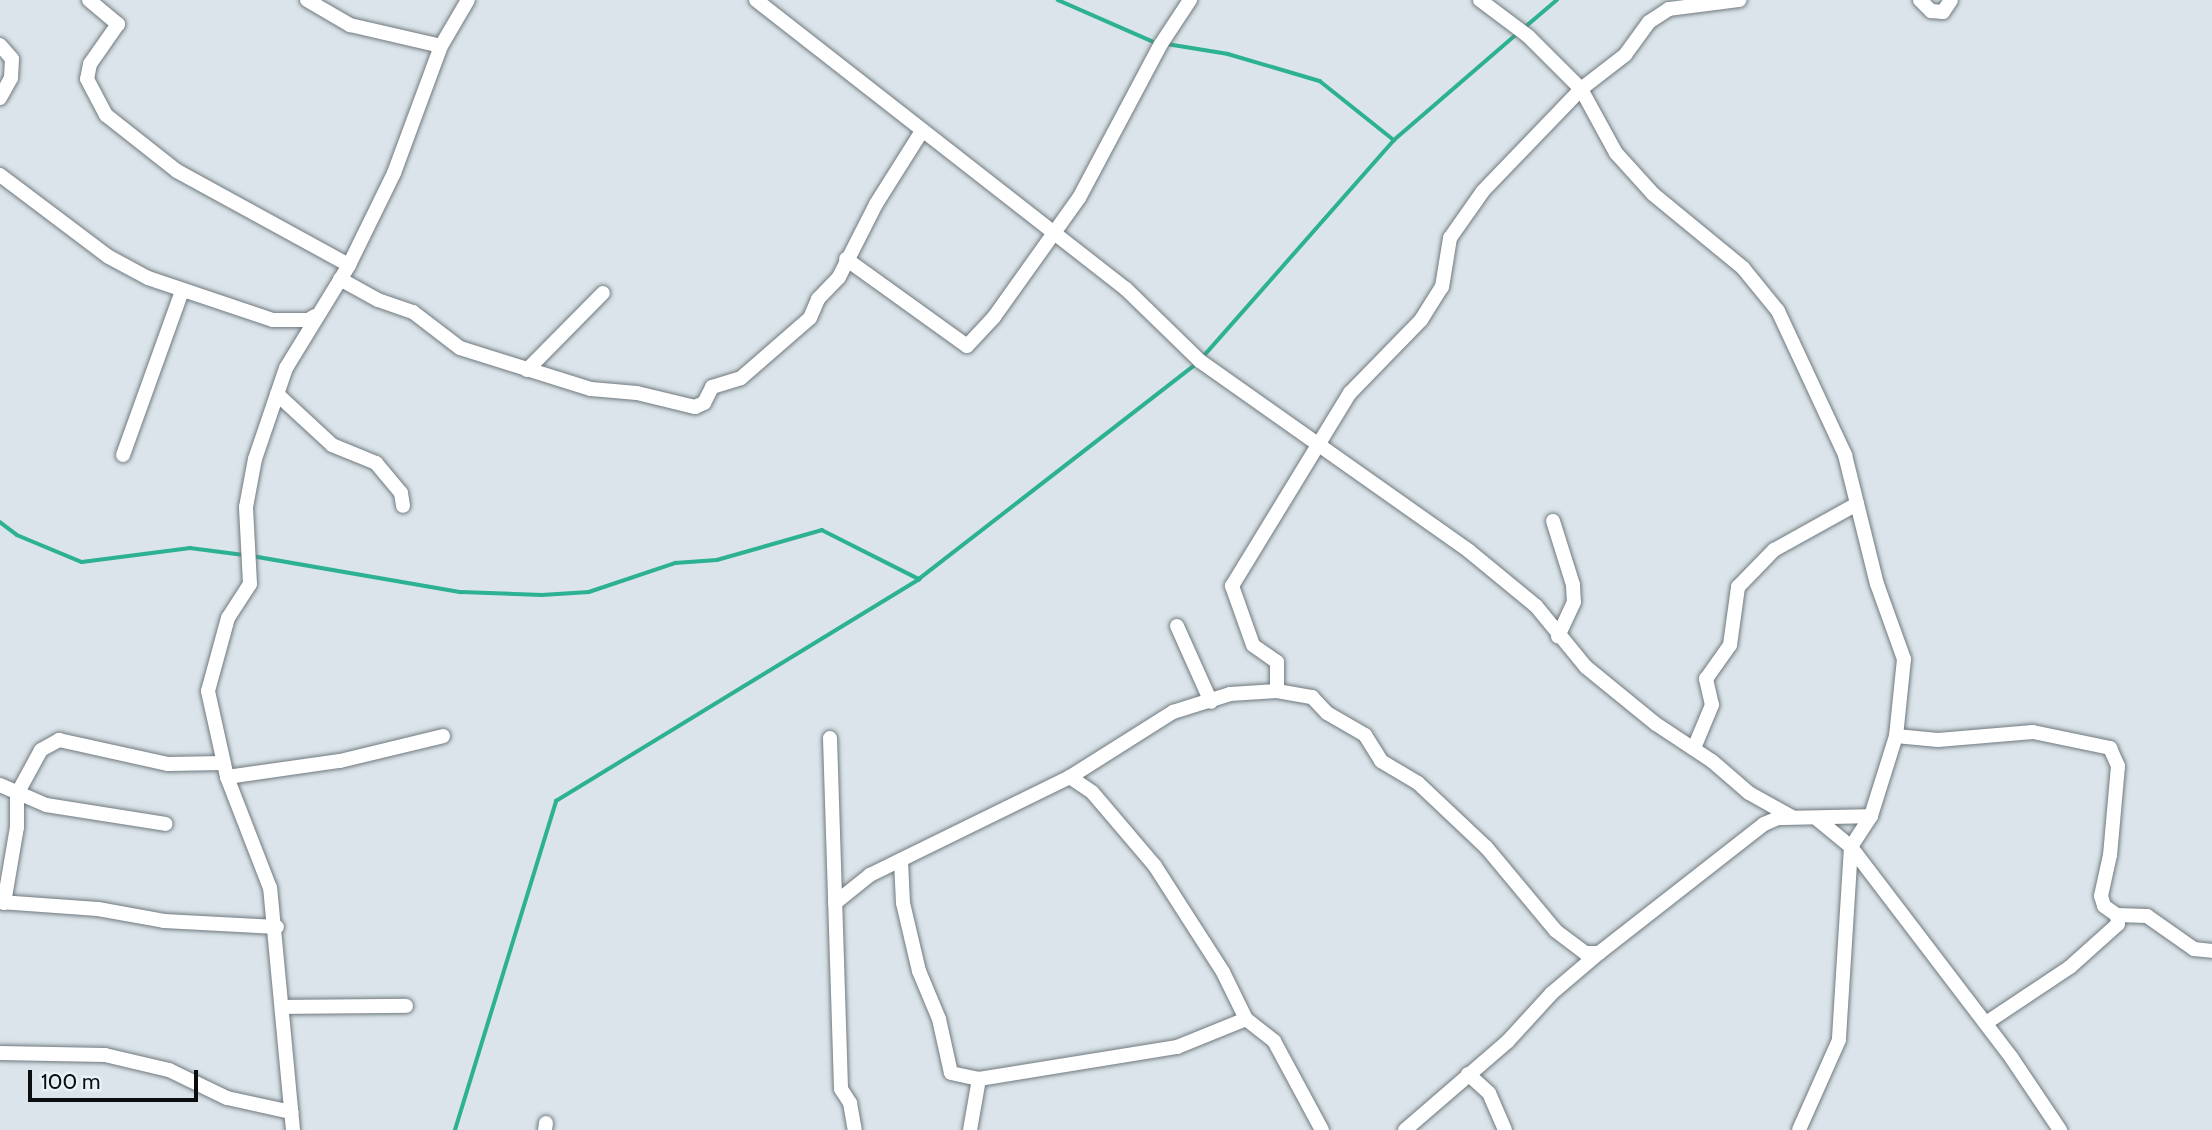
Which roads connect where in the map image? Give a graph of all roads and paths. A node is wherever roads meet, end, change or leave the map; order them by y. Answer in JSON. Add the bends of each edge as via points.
{"nodes":[{"id":1,"x":89,"y":0,"type":"edge"},
{"id":2,"x":307,"y":0,"type":"edge"},
{"id":3,"x":468,"y":0,"type":"edge"},
{"id":4,"x":756,"y":0,"type":"edge"},
{"id":5,"x":1190,"y":0,"type":"edge"},
{"id":6,"x":1480,"y":0,"type":"edge"},
{"id":7,"x":1739,"y":0,"type":"edge"},
{"id":8,"x":1920,"y":0,"type":"edge"},
{"id":9,"x":1951,"y":0,"type":"edge"},
{"id":10,"x":0,"y":45,"type":"edge"},
{"id":11,"x":441,"y":46,"type":"junction"},
{"id":12,"x":1581,"y":89,"type":"junction"},
{"id":13,"x":0,"y":98,"type":"edge"},
{"id":14,"x":922,"y":131,"type":"junction"},
{"id":15,"x":0,"y":175,"type":"edge"},
{"id":16,"x":1052,"y":232,"type":"junction"},
{"id":17,"x":846,"y":260,"type":"junction"},
{"id":18,"x":349,"y":265,"type":"junction"},
{"id":19,"x":340,"y":279,"type":"junction"},
{"id":20,"x":182,"y":291,"type":"junction"},
{"id":21,"x":603,"y":293,"type":"dead end"},
{"id":22,"x":315,"y":316,"type":"junction"},
{"id":23,"x":527,"y":370,"type":"junction"},
{"id":24,"x":277,"y":394,"type":"junction"},
{"id":25,"x":1318,"y":440,"type":"junction"},
{"id":26,"x":123,"y":455,"type":"dead end"},
{"id":27,"x":1857,"y":504,"type":"junction"},
{"id":28,"x":403,"y":506,"type":"dead end"},
{"id":29,"x":1553,"y":521,"type":"dead end"},
{"id":30,"x":1177,"y":626,"type":"dead end"},
{"id":31,"x":1558,"y":636,"type":"junction"},
{"id":32,"x":1277,"y":691,"type":"junction"},
{"id":33,"x":1211,"y":702,"type":"junction"},
{"id":34,"x":443,"y":736,"type":"dead end"},
{"id":35,"x":1896,"y":736,"type":"junction"},
{"id":36,"x":830,"y":738,"type":"dead end"},
{"id":37,"x":1694,"y":748,"type":"junction"},
{"id":38,"x":225,"y":770,"type":"junction"},
{"id":39,"x":1070,"y":777,"type":"junction"},
{"id":40,"x":0,"y":785,"type":"edge"},
{"id":41,"x":17,"y":794,"type":"junction"},
{"id":42,"x":1871,"y":816,"type":"junction"},
{"id":43,"x":1792,"y":817,"type":"junction"},
{"id":44,"x":1816,"y":818,"type":"junction"},
{"id":45,"x":166,"y":824,"type":"dead end"},
{"id":46,"x":1851,"y":847,"type":"junction"},
{"id":47,"x":901,"y":861,"type":"junction"},
{"id":48,"x":2,"y":903,"type":"edge"},
{"id":49,"x":835,"y":903,"type":"junction"},
{"id":50,"x":2118,"y":915,"type":"junction"},
{"id":51,"x":277,"y":927,"type":"junction"},
{"id":52,"x":2212,"y":951,"type":"edge"},
{"id":53,"x":1599,"y":953,"type":"junction"},
{"id":54,"x":406,"y":1006,"type":"dead end"},
{"id":55,"x":282,"y":1007,"type":"junction"},
{"id":56,"x":1246,"y":1019,"type":"junction"},
{"id":57,"x":1986,"y":1023,"type":"junction"},
{"id":58,"x":0,"y":1053,"type":"edge"},
{"id":59,"x":1468,"y":1074,"type":"junction"},
{"id":60,"x":979,"y":1079,"type":"junction"},
{"id":61,"x":291,"y":1112,"type":"junction"},
{"id":62,"x":1406,"y":1129,"type":"edge"},
{"id":63,"x":293,"y":1130,"type":"edge"},
{"id":64,"x":855,"y":1130,"type":"edge"},
{"id":65,"x":970,"y":1130,"type":"edge"},
{"id":66,"x":1322,"y":1130,"type":"edge"},
{"id":67,"x":1505,"y":1130,"type":"edge"},
{"id":68,"x":1799,"y":1130,"type":"edge"},
{"id":69,"x":2060,"y":1130,"type":"edge"}],
"edges":[{"from":1,"to":18,"type":"street","via":[[118,24],[90,64],[87,79],[88,89],[106,115],[177,171]]},
{"from":2,"to":11,"type":"street","via":[[350,25]]},
{"from":3,"to":11,"type":"street"},
{"from":4,"to":14,"type":"street"},
{"from":5,"to":16,"type":"street","via":[[1155,54],[1089,181]]},
{"from":6,"to":12,"type":"street","via":[[1528,36]]},
{"from":7,"to":12,"type":"street","via":[[1669,9],[1649,22],[1625,55]]},
{"from":8,"to":9,"type":"street","via":[[1931,11],[1943,12]]},
{"from":10,"to":13,"type":"street","via":[[12,59],[11,78]]},
{"from":11,"to":18,"type":"street","via":[[394,173]]},
{"from":12,"to":25,"type":"street","via":[[1483,191],[1450,238],[1442,287],[1421,320],[1350,393]]},
{"from":12,"to":27,"type":"street","via":[[1616,153],[1653,194],[1743,268],[1779,311],[1845,455]]},
{"from":14,"to":16,"type":"street"},
{"from":14,"to":17,"type":"street"},
{"from":15,"to":20,"type":"street","via":[[109,257]]},
{"from":16,"to":17,"type":"street","via":[[1030,269],[967,346]]},
{"from":16,"to":25,"type":"street","via":[[1126,289],[1200,361]]},
{"from":17,"to":23,"type":"street","via":[[810,318],[741,378],[712,387],[704,403],[695,407],[637,393],[591,389]]},
{"from":18,"to":19,"type":"street"},
{"from":19,"to":22,"type":"street"},
{"from":19,"to":23,"type":"street","via":[[413,312],[460,348]]},
{"from":20,"to":22,"type":"street","via":[[273,320]]},
{"from":20,"to":26,"type":"street"},
{"from":21,"to":23,"type":"street"},
{"from":22,"to":24,"type":"street"},
{"from":24,"to":28,"type":"street","via":[[326,440],[376,463],[401,493]]},
{"from":24,"to":38,"type":"street","via":[[255,459],[246,507],[250,584],[228,618],[208,691]]},
{"from":25,"to":31,"type":"street","via":[[1469,551],[1536,606]]},
{"from":25,"to":32,"type":"street","via":[[1258,551],[1232,586],[1253,645],[1277,662]]},
{"from":27,"to":35,"type":"street","via":[[1877,584],[1904,659]]},
{"from":27,"to":37,"type":"street","via":[[1773,550],[1738,587],[1730,645],[1706,678],[1712,705]]},
{"from":29,"to":31,"type":"street","via":[[1574,602]]},
{"from":30,"to":33,"type":"street"},
{"from":31,"to":37,"type":"street","via":[[1586,667],[1656,724]]},
{"from":32,"to":33,"type":"street","via":[[1230,694]]},
{"from":32,"to":53,"type":"street","via":[[1312,697],[1327,713],[1365,735],[1381,761],[1418,783],[1486,847],[1573,948]]},
{"from":33,"to":39,"type":"street","via":[[1174,712]]},
{"from":34,"to":38,"type":"street","via":[[341,761]]},
{"from":35,"to":42,"type":"street"},
{"from":35,"to":50,"type":"street","via":[[1938,740],[2034,732],[2110,748],[2118,766],[2110,855],[2101,896],[2104,906]]},
{"from":36,"to":49,"type":"street"},
{"from":37,"to":43,"type":"street","via":[[1749,793]]},
{"from":38,"to":41,"type":"street","via":[[168,764],[59,740],[41,750]]},
{"from":38,"to":51,"type":"street","via":[[249,825]]},
{"from":39,"to":47,"type":"street"},
{"from":39,"to":56,"type":"street","via":[[1092,792],[1155,866],[1223,972]]},
{"from":40,"to":41,"type":"street"},
{"from":41,"to":45,"type":"street","via":[[46,805]]},
{"from":41,"to":48,"type":"street","via":[[17,827]]},
{"from":42,"to":44,"type":"street"},
{"from":42,"to":46,"type":"street"},
{"from":43,"to":44,"type":"street"},
{"from":43,"to":53,"type":"street","via":[[1778,818],[1746,836]]},
{"from":44,"to":46,"type":"street"},
{"from":46,"to":57,"type":"street"},
{"from":46,"to":68,"type":"street","via":[[1839,1040]]},
{"from":47,"to":49,"type":"street","via":[[870,875]]},
{"from":47,"to":60,"type":"street","via":[[903,902],[919,971],[939,1019],[951,1073]]},
{"from":48,"to":51,"type":"street","via":[[98,909],[164,921]]},
{"from":49,"to":64,"type":"street","via":[[841,1089],[850,1103]]},
{"from":50,"to":52,"type":"street","via":[[2147,916],[2194,949]]},
{"from":50,"to":57,"type":"street","via":[[2118,924],[2070,967]]},
{"from":51,"to":55,"type":"street"},
{"from":53,"to":59,"type":"street"},
{"from":54,"to":55,"type":"street"},
{"from":55,"to":61,"type":"street"},
{"from":56,"to":60,"type":"street","via":[[1177,1047]]},
{"from":56,"to":66,"type":"street","via":[[1274,1041]]},
{"from":57,"to":69,"type":"street"},
{"from":58,"to":61,"type":"street","via":[[105,1055],[169,1070],[227,1098]]},
{"from":59,"to":62,"type":"street"},
{"from":59,"to":67,"type":"street","via":[[1489,1093]]},
{"from":60,"to":65,"type":"street"},
{"from":61,"to":63,"type":"street"}]}
